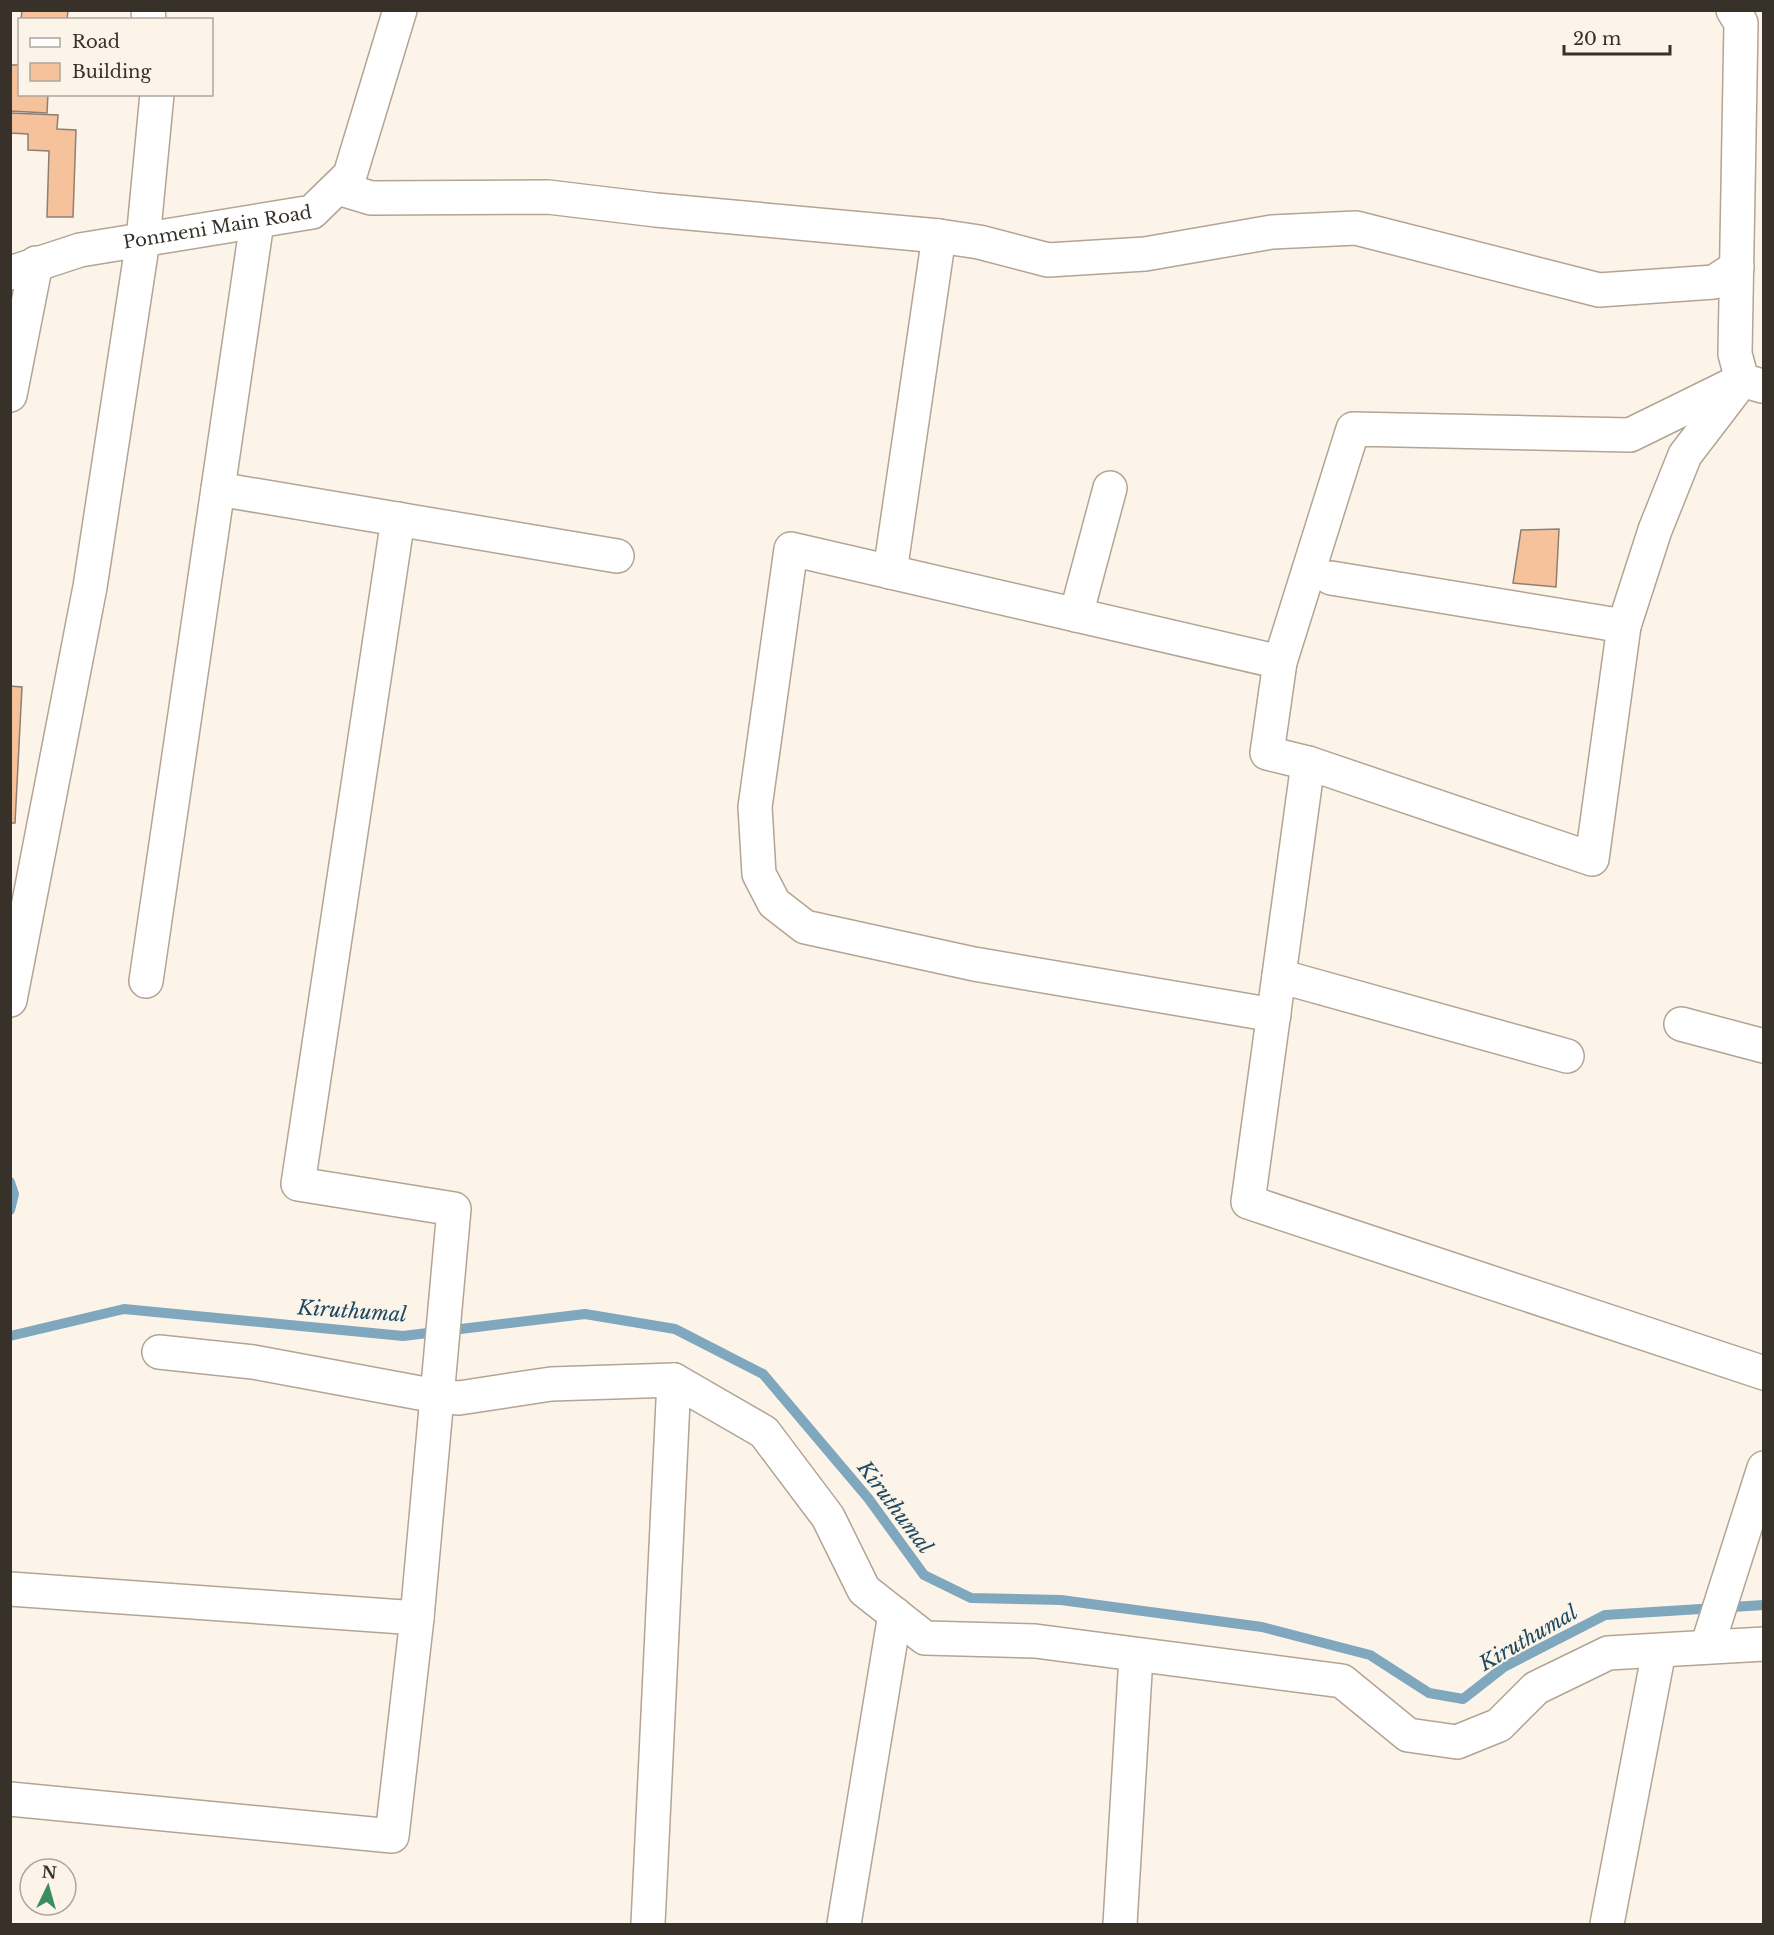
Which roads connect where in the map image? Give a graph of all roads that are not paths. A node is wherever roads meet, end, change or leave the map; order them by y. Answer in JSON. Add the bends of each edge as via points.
{"nodes":[{"id":1,"x":400,"y":10,"type":"edge"},
{"id":2,"x":1733,"y":10,"type":"edge"},
{"id":3,"x":157,"y":96,"type":"edge"},
{"id":4,"x":338,"y":188,"type":"junction"},
{"id":5,"x":257,"y":222,"type":"junction"},
{"id":6,"x":939,"y":236,"type":"junction"},
{"id":7,"x":143,"y":240,"type":"junction"},
{"id":8,"x":1737,"y":267,"type":"junction"},
{"id":9,"x":23,"y":268,"type":"edge"},
{"id":10,"x":1753,"y":383,"type":"edge"},
{"id":11,"x":10,"y":395,"type":"edge"},
{"id":12,"x":1110,"y":488,"type":"dead end"},
{"id":13,"x":218,"y":489,"type":"junction"},
{"id":14,"x":398,"y":519,"type":"junction"},
{"id":15,"x":617,"y":556,"type":"dead end"},
{"id":16,"x":890,"y":572,"type":"junction"},
{"id":17,"x":1331,"y":578,"type":"dead end"},
{"id":18,"x":1076,"y":615,"type":"junction"},
{"id":19,"x":1624,"y":626,"type":"junction"},
{"id":20,"x":1280,"y":662,"type":"junction"},
{"id":21,"x":1308,"y":763,"type":"junction"},
{"id":22,"x":1279,"y":976,"type":"junction"},
{"id":23,"x":146,"y":981,"type":"dead end"},
{"id":24,"x":10,"y":1000,"type":"edge"},
{"id":25,"x":1274,"y":1014,"type":"junction"},
{"id":26,"x":1681,"y":1024,"type":"dead end"},
{"id":27,"x":1764,"y":1046,"type":"edge"},
{"id":28,"x":1567,"y":1056,"type":"dead end"},
{"id":29,"x":159,"y":1352,"type":"dead end"},
{"id":30,"x":1764,"y":1373,"type":"edge"},
{"id":31,"x":674,"y":1380,"type":"junction"},
{"id":32,"x":436,"y":1396,"type":"junction"},
{"id":33,"x":1764,"y":1468,"type":"edge"},
{"id":34,"x":10,"y":1589,"type":"edge"},
{"id":35,"x":894,"y":1614,"type":"junction"},
{"id":36,"x":417,"y":1618,"type":"junction"},
{"id":37,"x":1764,"y":1644,"type":"edge"},
{"id":38,"x":1707,"y":1647,"type":"junction"},
{"id":39,"x":1659,"y":1651,"type":"junction"},
{"id":40,"x":1136,"y":1656,"type":"junction"},
{"id":41,"x":10,"y":1799,"type":"edge"},
{"id":42,"x":648,"y":1924,"type":"edge"},
{"id":43,"x":844,"y":1924,"type":"edge"},
{"id":44,"x":1120,"y":1924,"type":"edge"},
{"id":45,"x":1607,"y":1924,"type":"edge"}],
"edges":[{"from":1,"to":4,"type":"street","name":"Ponmeni Main Road","via":[[350,175]]},
{"from":2,"to":8,"type":"street","via":[[1742,23]]},
{"from":3,"to":7,"type":"street"},
{"from":4,"to":5,"type":"street","name":"Ponmeni Main Road","via":[[312,212]]},
{"from":4,"to":6,"type":"street","via":[[371,198],[548,197],[668,212]]},
{"from":5,"to":7,"type":"street","name":"Ponmeni Main Road"},
{"from":5,"to":13,"type":"street"},
{"from":6,"to":8,"type":"street","via":[[1048,260],[1145,254],[1272,232],[1356,228],[1599,291],[1714,282]]},
{"from":6,"to":16,"type":"street"},
{"from":7,"to":9,"type":"street","name":"Ponmeni Main Road","via":[[80,250]]},
{"from":7,"to":24,"type":"street","via":[[90,587]]},
{"from":8,"to":10,"type":"street","via":[[1736,354]]},
{"from":9,"to":11,"type":"street"},
{"from":10,"to":19,"type":"street","via":[[1685,455],[1655,530]]},
{"from":10,"to":20,"type":"street","via":[[1630,435],[1353,429]]},
{"from":12,"to":18,"type":"street"},
{"from":13,"to":14,"type":"street"},
{"from":13,"to":23,"type":"street"},
{"from":14,"to":15,"type":"street"},
{"from":14,"to":32,"type":"street","via":[[298,1184],[454,1209]]},
{"from":16,"to":18,"type":"street"},
{"from":16,"to":25,"type":"street","via":[[791,549],[754,807],[759,874],[774,903],[806,927],[974,964]]},
{"from":17,"to":19,"type":"street"},
{"from":18,"to":20,"type":"street"},
{"from":19,"to":21,"type":"street","via":[[1592,859]]},
{"from":20,"to":21,"type":"street","via":[[1267,753]]},
{"from":21,"to":22,"type":"street"},
{"from":22,"to":25,"type":"street"},
{"from":22,"to":28,"type":"street"},
{"from":25,"to":30,"type":"street","via":[[1248,1202]]},
{"from":26,"to":27,"type":"street"},
{"from":29,"to":32,"type":"street","via":[[253,1362]]},
{"from":31,"to":32,"type":"street","via":[[551,1384],[459,1398]]},
{"from":31,"to":35,"type":"street","via":[[764,1432],[828,1517],[864,1590]]},
{"from":31,"to":42,"type":"street"},
{"from":32,"to":36,"type":"street"},
{"from":33,"to":38,"type":"street"},
{"from":34,"to":36,"type":"street"},
{"from":35,"to":40,"type":"street","via":[[925,1638],[1035,1641]]},
{"from":35,"to":43,"type":"street"},
{"from":36,"to":41,"type":"street","via":[[392,1836]]},
{"from":37,"to":38,"type":"street"},
{"from":38,"to":39,"type":"street"},
{"from":39,"to":40,"type":"street","via":[[1608,1653],[1536,1688],[1499,1725],[1457,1742],[1408,1735],[1342,1681]]},
{"from":39,"to":45,"type":"street"},
{"from":40,"to":44,"type":"street"}]}
